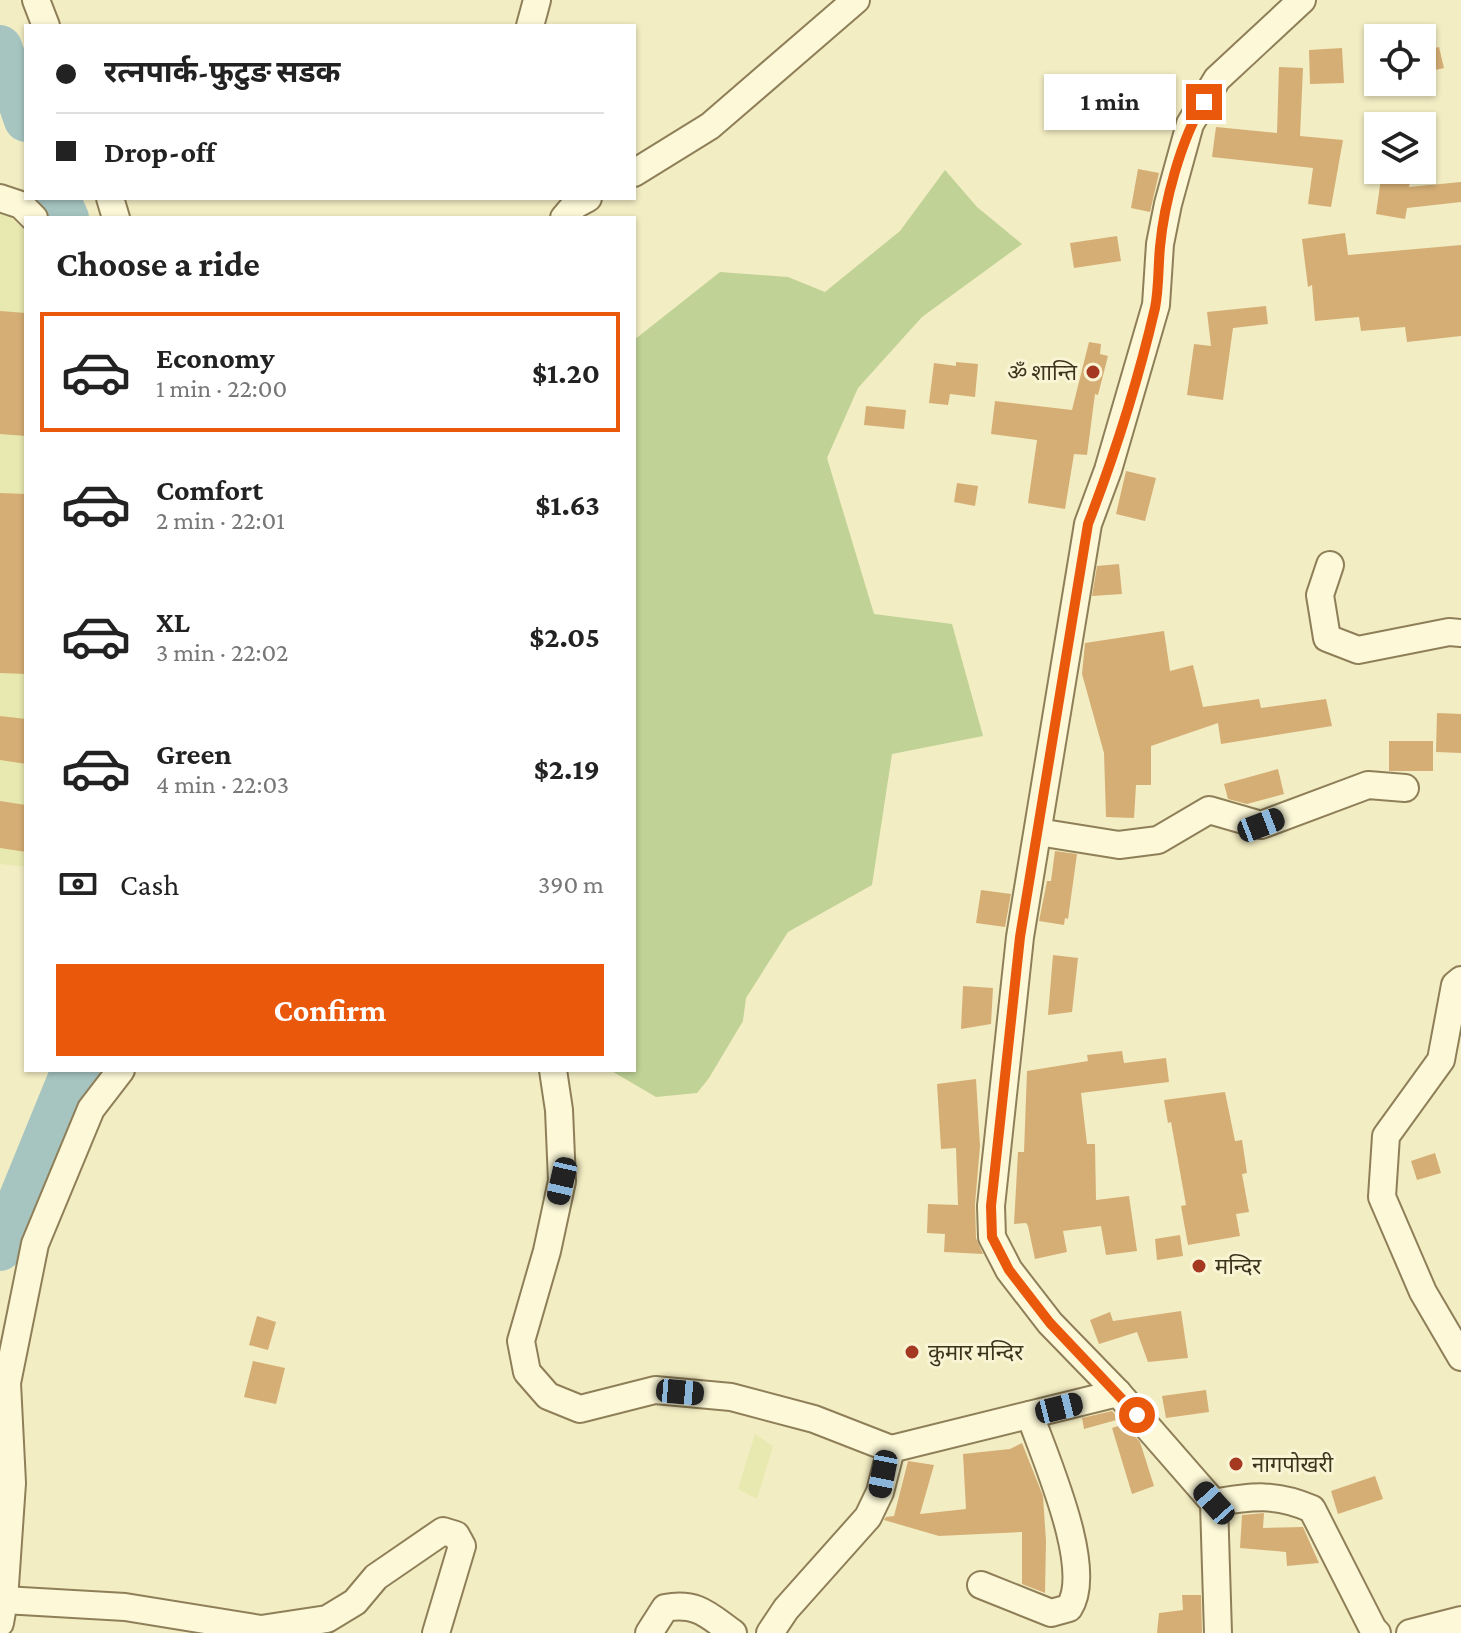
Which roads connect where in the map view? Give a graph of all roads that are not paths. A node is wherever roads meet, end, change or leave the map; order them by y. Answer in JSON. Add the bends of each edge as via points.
{"nodes":[{"id":1,"x":36,"y":0,"type":"edge"},
{"id":2,"x":537,"y":0,"type":"edge"},
{"id":3,"x":856,"y":0,"type":"edge"},
{"id":4,"x":1302,"y":0,"type":"edge"},
{"id":5,"x":45,"y":24,"type":"edge"},
{"id":6,"x":531,"y":24,"type":"edge"},
{"id":7,"x":636,"y":172,"type":"edge"},
{"id":8,"x":0,"y":198,"type":"edge"},
{"id":9,"x":32,"y":216,"type":"edge"},
{"id":10,"x":1330,"y":565,"type":"dead end"},
{"id":11,"x":1461,"y":633,"type":"edge"},
{"id":12,"x":1405,"y":788,"type":"dead end"},
{"id":13,"x":1038,"y":832,"type":"junction"},
{"id":14,"x":1461,"y":980,"type":"edge"},
{"id":15,"x":119,"y":1072,"type":"edge"},
{"id":16,"x":553,"y":1072,"type":"edge"},
{"id":17,"x":1461,"y":1357,"type":"edge"},
{"id":18,"x":1118,"y":1393,"type":"junction"},
{"id":19,"x":1030,"y":1415,"type":"junction"},
{"id":20,"x":891,"y":1449,"type":"junction"},
{"id":21,"x":1214,"y":1503,"type":"junction"},
{"id":22,"x":981,"y":1585,"type":"dead end"},
{"id":23,"x":2,"y":1611,"type":"edge"},
{"id":24,"x":1461,"y":1620,"type":"edge"},
{"id":25,"x":436,"y":1633,"type":"edge"},
{"id":26,"x":649,"y":1633,"type":"edge"},
{"id":27,"x":733,"y":1633,"type":"edge"},
{"id":28,"x":770,"y":1633,"type":"edge"},
{"id":29,"x":1218,"y":1633,"type":"edge"},
{"id":30,"x":1377,"y":1633,"type":"edge"},
{"id":31,"x":1410,"y":1633,"type":"edge"}],
"edges":[{"from":1,"to":5,"type":"street"},
{"from":2,"to":6,"type":"street"},
{"from":3,"to":7,"type":"street","via":[[710,126]]},
{"from":4,"to":13,"type":"street","via":[[1217,79],[1190,124],[1160,244],[1156,305],[1088,524]]},
{"from":8,"to":9,"type":"street","via":[[21,205]]},
{"from":10,"to":11,"type":"street","via":[[1320,595],[1327,638],[1358,650]]},
{"from":12,"to":13,"type":"street","via":[[1368,785],[1261,825],[1209,810],[1158,840],[1119,845]]},
{"from":13,"to":18,"type":"street","via":[[1015,976],[992,1237],[1009,1270],[1050,1323]]},
{"from":14,"to":17,"type":"street","via":[[1455,985],[1441,1060],[1386,1136],[1382,1197],[1423,1292]]},
{"from":15,"to":23,"type":"street","via":[[91,1109],[35,1244],[7,1383],[12,1483]]},
{"from":16,"to":20,"type":"street","via":[[562,1181],[521,1341],[527,1372],[548,1396],[580,1409],[655,1390],[731,1397],[814,1419]]},
{"from":18,"to":19,"type":"street"},
{"from":18,"to":21,"type":"street"},
{"from":19,"to":20,"type":"street"},
{"from":19,"to":22,"type":"street","via":[[1074,1541],[1074,1600],[1069,1608],[1051,1613]]},
{"from":20,"to":28,"type":"street","via":[[868,1517]]},
{"from":21,"to":29,"type":"street"},
{"from":21,"to":30,"type":"street","via":[[1259,1495],[1312,1509]]},
{"from":23,"to":25,"type":"street","via":[[125,1607],[261,1629],[327,1619],[443,1531],[456,1535],[462,1546]]},
{"from":24,"to":31,"type":"street"},
{"from":26,"to":27,"type":"street","via":[[665,1608],[683,1605]]}]}
